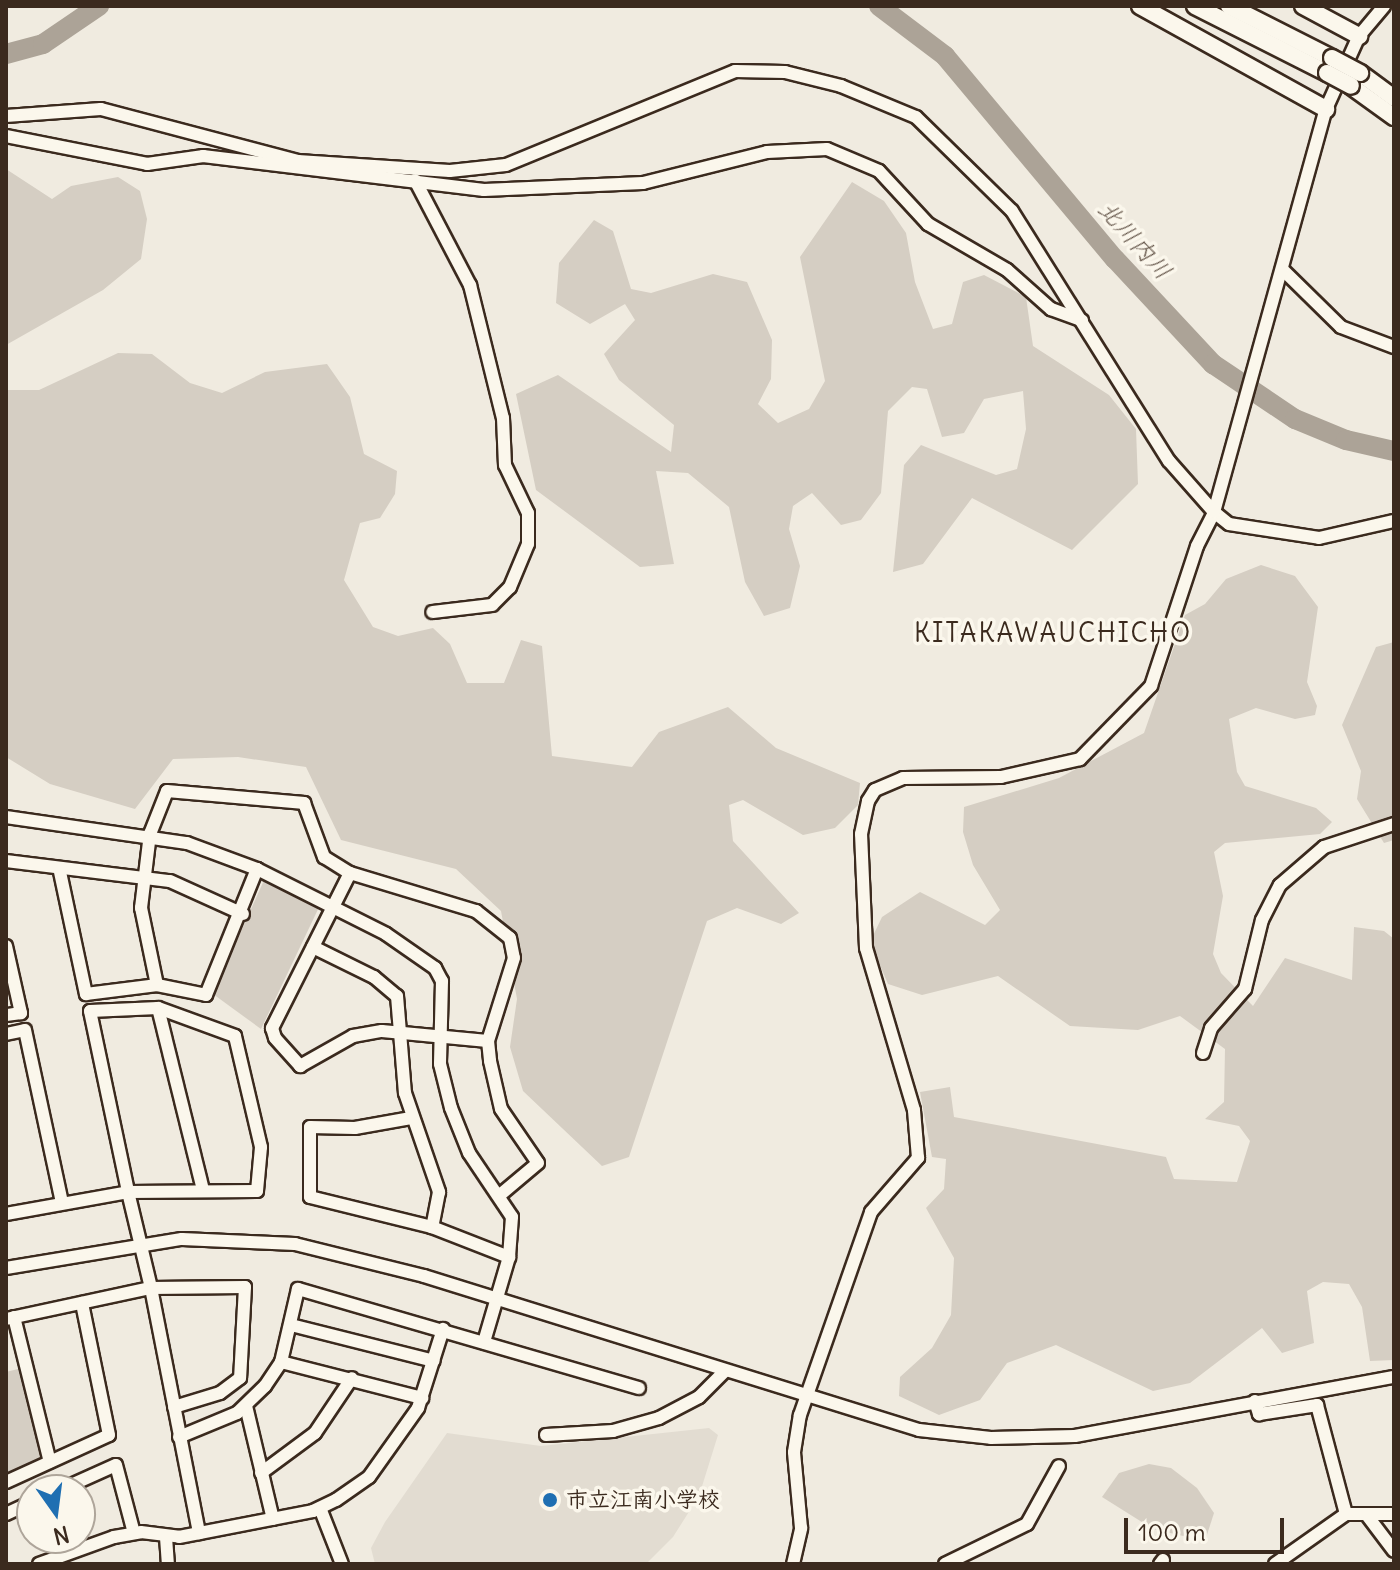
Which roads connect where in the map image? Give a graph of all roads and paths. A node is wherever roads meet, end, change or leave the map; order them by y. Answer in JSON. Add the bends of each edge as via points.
{"nodes":[{"id":1,"x":1140,"y":6,"type":"edge"},
{"id":2,"x":1195,"y":6,"type":"edge"},
{"id":3,"x":1229,"y":6,"type":"edge"},
{"id":4,"x":1303,"y":6,"type":"edge"},
{"id":5,"x":1384,"y":6,"type":"edge"},
{"id":6,"x":1359,"y":36,"type":"junction"},
{"id":7,"x":1330,"y":65,"type":"junction"},
{"id":8,"x":1355,"y":80,"type":"junction"},
{"id":9,"x":1394,"y":98,"type":"edge"},
{"id":10,"x":1326,"y":109,"type":"junction"},
{"id":11,"x":6,"y":116,"type":"edge"},
{"id":12,"x":1394,"y":117,"type":"edge"},
{"id":13,"x":6,"y":136,"type":"edge"},
{"id":14,"x":415,"y":180,"type":"junction"},
{"id":15,"x":1283,"y":270,"type":"junction"},
{"id":16,"x":1082,"y":320,"type":"junction"},
{"id":17,"x":1394,"y":347,"type":"edge"},
{"id":18,"x":1214,"y":512,"type":"junction"},
{"id":19,"x":1394,"y":521,"type":"edge"},
{"id":20,"x":432,"y":612,"type":"dead end"},
{"id":21,"x":6,"y":817,"type":"edge"},
{"id":22,"x":1394,"y":824,"type":"edge"},
{"id":23,"x":150,"y":834,"type":"junction"},
{"id":24,"x":6,"y":861,"type":"edge"},
{"id":25,"x":257,"y":869,"type":"junction"},
{"id":26,"x":60,"y":872,"type":"junction"},
{"id":27,"x":350,"y":873,"type":"junction"},
{"id":28,"x":148,"y":877,"type":"junction"},
{"id":29,"x":331,"y":909,"type":"junction"},
{"id":30,"x":243,"y":914,"type":"junction"},
{"id":31,"x":6,"y":946,"type":"edge"},
{"id":32,"x":313,"y":947,"type":"junction"},
{"id":33,"x":157,"y":985,"type":"junction"},
{"id":34,"x":158,"y":1008,"type":"junction"},
{"id":35,"x":6,"y":1015,"type":"edge"},
{"id":36,"x":401,"y":1031,"type":"junction"},
{"id":37,"x":6,"y":1034,"type":"edge"},
{"id":38,"x":441,"y":1036,"type":"junction"},
{"id":39,"x":488,"y":1041,"type":"junction"},
{"id":40,"x":1203,"y":1053,"type":"dead end"},
{"id":41,"x":411,"y":1118,"type":"junction"},
{"id":42,"x":203,"y":1190,"type":"junction"},
{"id":43,"x":128,"y":1192,"type":"junction"},
{"id":44,"x":501,"y":1194,"type":"junction"},
{"id":45,"x":62,"y":1202,"type":"junction"},
{"id":46,"x":6,"y":1214,"type":"edge"},
{"id":47,"x":432,"y":1227,"type":"junction"},
{"id":48,"x":141,"y":1243,"type":"junction"},
{"id":49,"x":509,"y":1257,"type":"junction"},
{"id":50,"x":6,"y":1268,"type":"edge"},
{"id":51,"x":151,"y":1288,"type":"junction"},
{"id":52,"x":497,"y":1298,"type":"junction"},
{"id":53,"x":82,"y":1303,"type":"junction"},
{"id":54,"x":10,"y":1318,"type":"edge"},
{"id":55,"x":291,"y":1325,"type":"junction"},
{"id":56,"x":443,"y":1329,"type":"junction"},
{"id":57,"x":484,"y":1342,"type":"junction"},
{"id":58,"x":434,"y":1361,"type":"junction"},
{"id":59,"x":281,"y":1362,"type":"junction"},
{"id":60,"x":725,"y":1371,"type":"junction"},
{"id":61,"x":1394,"y":1377,"type":"edge"},
{"id":62,"x":352,"y":1378,"type":"junction"},
{"id":63,"x":639,"y":1388,"type":"dead end"},
{"id":64,"x":807,"y":1394,"type":"junction"},
{"id":65,"x":422,"y":1398,"type":"junction"},
{"id":66,"x":1255,"y":1401,"type":"junction"},
{"id":67,"x":246,"y":1406,"type":"junction"},
{"id":68,"x":174,"y":1407,"type":"junction"},
{"id":69,"x":546,"y":1435,"type":"dead end"},
{"id":70,"x":179,"y":1437,"type":"junction"},
{"id":71,"x":50,"y":1462,"type":"junction"},
{"id":72,"x":1059,"y":1466,"type":"dead end"},
{"id":73,"x":261,"y":1473,"type":"junction"},
{"id":74,"x":96,"y":1474,"type":"edge"},
{"id":75,"x":6,"y":1482,"type":"edge"},
{"id":76,"x":320,"y":1508,"type":"junction"},
{"id":77,"x":1346,"y":1514,"type":"junction"},
{"id":78,"x":1366,"y":1514,"type":"junction"},
{"id":79,"x":1394,"y":1514,"type":"edge"},
{"id":80,"x":273,"y":1519,"type":"junction"},
{"id":81,"x":134,"y":1533,"type":"junction"},
{"id":82,"x":199,"y":1533,"type":"junction"},
{"id":83,"x":166,"y":1537,"type":"junction"},
{"id":84,"x":1394,"y":1551,"type":"edge"},
{"id":85,"x":59,"y":1561,"type":"edge"},
{"id":86,"x":39,"y":1564,"type":"edge"},
{"id":87,"x":168,"y":1564,"type":"edge"},
{"id":88,"x":342,"y":1564,"type":"edge"},
{"id":89,"x":793,"y":1564,"type":"edge"},
{"id":90,"x":945,"y":1564,"type":"edge"},
{"id":91,"x":1275,"y":1564,"type":"edge"}],
"edges":[{"from":1,"to":10,"type":"main road"},
{"from":2,"to":7,"type":"main road"},
{"from":3,"to":7,"type":"main road"},
{"from":4,"to":6,"type":"main road"},
{"from":5,"to":6,"type":"street"},
{"from":6,"to":10,"type":"street"},
{"from":7,"to":8,"type":"main road","bridge":true},
{"from":8,"to":9,"type":"main road"},
{"from":8,"to":12,"type":"main road"},
{"from":10,"to":15,"type":"street"},
{"from":11,"to":16,"type":"street","via":[[101,109],[298,161],[450,171],[506,165],[735,71],[785,72],[886,100],[916,117],[1012,211]]},
{"from":13,"to":14,"type":"street","via":[[147,164],[203,156],[338,177]]},
{"from":14,"to":16,"type":"street","via":[[484,190],[643,183],[767,152],[827,149],[879,171],[928,224],[997,264],[1051,309]]},
{"from":14,"to":20,"type":"street","via":[[470,285],[503,418],[505,465],[528,513],[528,544],[510,587],[492,605]]},
{"from":15,"to":17,"type":"street","via":[[1341,327]]},
{"from":15,"to":18,"type":"street"},
{"from":16,"to":18,"type":"street","via":[[1169,461]]},
{"from":18,"to":19,"type":"street","via":[[1229,524],[1319,538]]},
{"from":18,"to":64,"type":"street","via":[[1197,546],[1151,686],[1090,752],[1066,764],[1001,777],[903,778],[875,790],[868,801],[861,834],[866,948],[914,1110],[918,1158],[915,1169],[871,1212]]},
{"from":21,"to":23,"type":"street"},
{"from":22,"to":40,"type":"street","via":[[1324,847],[1280,885],[1262,920],[1245,989],[1211,1028]]},
{"from":23,"to":25,"type":"street"},
{"from":23,"to":27,"type":"street","via":[[162,797],[175,789],[297,801],[307,807],[320,854]]},
{"from":23,"to":28,"type":"street"},
{"from":24,"to":26,"type":"street"},
{"from":25,"to":29,"type":"street"},
{"from":25,"to":30,"type":"street"},
{"from":26,"to":28,"type":"street"},
{"from":26,"to":33,"type":"street","via":[[86,994]]},
{"from":27,"to":29,"type":"street"},
{"from":27,"to":39,"type":"street","via":[[476,911],[510,938],[514,958]]},
{"from":28,"to":30,"type":"street","via":[[198,891]]},
{"from":28,"to":33,"type":"street","via":[[141,908]]},
{"from":29,"to":32,"type":"street"},
{"from":29,"to":38,"type":"street","via":[[386,934],[435,968],[443,993]]},
{"from":30,"to":33,"type":"street","via":[[206,995]]},
{"from":31,"to":35,"type":"street","via":[[21,1013]]},
{"from":32,"to":36,"type":"street","via":[[393,991]]},
{"from":32,"to":36,"type":"street","via":[[272,1028],[297,1065],[314,1063],[353,1036]]},
{"from":34,"to":42,"type":"street"},
{"from":34,"to":42,"type":"street","via":[[224,1028],[241,1050],[261,1147],[257,1191]]},
{"from":34,"to":43,"type":"street","via":[[90,1011]]},
{"from":36,"to":38,"type":"street"},
{"from":36,"to":41,"type":"street"},
{"from":37,"to":45,"type":"street","via":[[25,1030]]},
{"from":38,"to":39,"type":"street"},
{"from":38,"to":44,"type":"street","via":[[440,1064],[451,1108],[469,1153]]},
{"from":39,"to":44,"type":"street","via":[[501,1109],[538,1163]]},
{"from":41,"to":47,"type":"street","via":[[439,1192]]},
{"from":41,"to":47,"type":"street","via":[[355,1128],[310,1127],[310,1197]]},
{"from":42,"to":43,"type":"street"},
{"from":43,"to":45,"type":"street"},
{"from":43,"to":48,"type":"street"},
{"from":44,"to":49,"type":"street","via":[[512,1217]]},
{"from":45,"to":46,"type":"street"},
{"from":47,"to":49,"type":"street"},
{"from":48,"to":50,"type":"street"},
{"from":48,"to":51,"type":"street"},
{"from":48,"to":52,"type":"street","via":[[295,1244]]},
{"from":49,"to":52,"type":"street"},
{"from":51,"to":53,"type":"street"},
{"from":51,"to":68,"type":"street"},
{"from":51,"to":68,"type":"street","via":[[245,1287],[240,1378],[220,1393]]},
{"from":52,"to":57,"type":"street"},
{"from":52,"to":60,"type":"street"},
{"from":53,"to":54,"type":"street"},
{"from":53,"to":71,"type":"street","via":[[109,1435]]},
{"from":54,"to":71,"type":"street"},
{"from":55,"to":56,"type":"street","via":[[298,1289]]},
{"from":55,"to":58,"type":"street"},
{"from":55,"to":59,"type":"street"},
{"from":56,"to":57,"type":"street"},
{"from":56,"to":58,"type":"street"},
{"from":57,"to":63,"type":"street"},
{"from":58,"to":65,"type":"street"},
{"from":59,"to":62,"type":"street"},
{"from":59,"to":67,"type":"street"},
{"from":60,"to":64,"type":"street"},
{"from":60,"to":69,"type":"street","via":[[699,1397],[659,1418],[613,1431]]},
{"from":61,"to":66,"type":"street"},
{"from":62,"to":65,"type":"street"},
{"from":62,"to":73,"type":"street","via":[[315,1433]]},
{"from":64,"to":66,"type":"street","via":[[919,1430],[1018,1440],[1075,1436]]},
{"from":64,"to":89,"type":"street","via":[[795,1442],[802,1502]]},
{"from":65,"to":76,"type":"street","via":[[369,1477]]},
{"from":66,"to":77,"type":"street","via":[[1259,1414],[1317,1405]]},
{"from":67,"to":70,"type":"street"},
{"from":67,"to":73,"type":"street"},
{"from":68,"to":70,"type":"street"},
{"from":70,"to":82,"type":"street"},
{"from":71,"to":75,"type":"street"},
{"from":72,"to":90,"type":"street","via":[[1027,1524]]},
{"from":73,"to":80,"type":"street"},
{"from":74,"to":81,"type":"street","via":[[116,1465]]},
{"from":76,"to":80,"type":"street"},
{"from":76,"to":88,"type":"street"},
{"from":77,"to":78,"type":"street"},
{"from":77,"to":91,"type":"street"},
{"from":78,"to":79,"type":"street"},
{"from":78,"to":84,"type":"street"},
{"from":80,"to":82,"type":"street"},
{"from":81,"to":83,"type":"street"},
{"from":81,"to":85,"type":"street"},
{"from":82,"to":83,"type":"street"},
{"from":83,"to":87,"type":"street"},
{"from":85,"to":86,"type":"street"}]}
